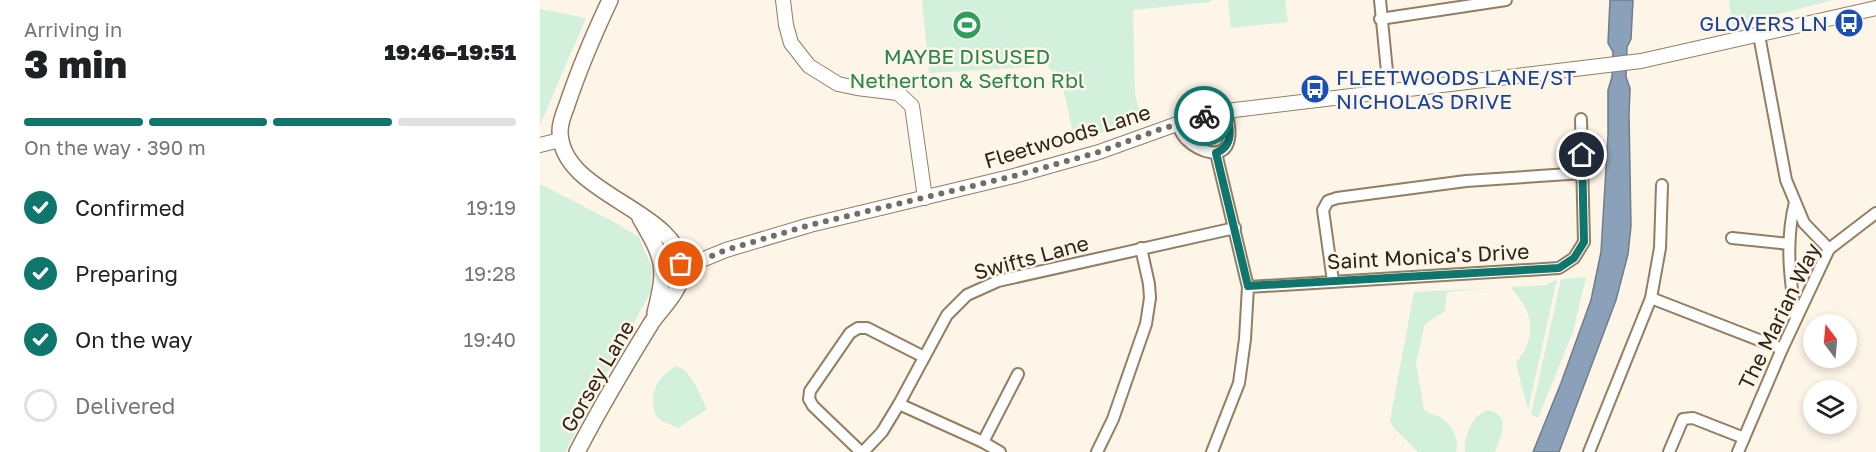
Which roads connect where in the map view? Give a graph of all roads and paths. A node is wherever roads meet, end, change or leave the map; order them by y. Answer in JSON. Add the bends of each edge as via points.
{"nodes":[{"id":1,"x":610,"y":0,"type":"edge"},
{"id":2,"x":783,"y":0,"type":"edge"},
{"id":3,"x":1380,"y":0,"type":"edge"},
{"id":4,"x":1506,"y":0,"type":"edge"},
{"id":5,"x":1876,"y":8,"type":"edge"},
{"id":6,"x":1380,"y":19,"type":"junction"},
{"id":7,"x":1759,"y":35,"type":"junction"},
{"id":8,"x":1389,"y":92,"type":"junction"},
{"id":9,"x":1226,"y":111,"type":"junction"},
{"id":10,"x":1581,"y":119,"type":"dead end"},
{"id":11,"x":1177,"y":124,"type":"junction"},
{"id":12,"x":560,"y":140,"type":"junction"},
{"id":13,"x":540,"y":145,"type":"edge"},
{"id":14,"x":1216,"y":153,"type":"junction"},
{"id":15,"x":1582,"y":173,"type":"junction"},
{"id":16,"x":1662,"y":185,"type":"dead end"},
{"id":17,"x":925,"y":198,"type":"junction"},
{"id":18,"x":1795,"y":202,"type":"junction"},
{"id":19,"x":636,"y":212,"type":"junction"},
{"id":20,"x":1876,"y":213,"type":"edge"},
{"id":21,"x":1235,"y":228,"type":"junction"},
{"id":22,"x":1732,"y":238,"type":"dead end"},
{"id":23,"x":1789,"y":244,"type":"junction"},
{"id":24,"x":1142,"y":248,"type":"junction"},
{"id":25,"x":1829,"y":249,"type":"junction"},
{"id":26,"x":681,"y":264,"type":"junction"},
{"id":27,"x":662,"y":265,"type":"junction"},
{"id":28,"x":1332,"y":281,"type":"junction"},
{"id":29,"x":1248,"y":286,"type":"junction"},
{"id":30,"x":1651,"y":298,"type":"junction"},
{"id":31,"x":1797,"y":319,"type":"junction"},
{"id":32,"x":653,"y":322,"type":"junction"},
{"id":33,"x":1782,"y":350,"type":"junction"},
{"id":34,"x":924,"y":357,"type":"junction"},
{"id":35,"x":1018,"y":374,"type":"dead end"},
{"id":36,"x":899,"y":404,"type":"junction"},
{"id":37,"x":1744,"y":438,"type":"junction"},
{"id":38,"x":983,"y":442,"type":"junction"},
{"id":39,"x":577,"y":452,"type":"edge"},
{"id":40,"x":862,"y":452,"type":"edge"},
{"id":41,"x":1000,"y":452,"type":"edge"},
{"id":42,"x":1097,"y":452,"type":"edge"},
{"id":43,"x":1212,"y":452,"type":"edge"},
{"id":44,"x":1589,"y":452,"type":"edge"},
{"id":45,"x":1669,"y":452,"type":"edge"},
{"id":46,"x":1738,"y":452,"type":"edge"}],
"edges":[{"from":1,"to":12,"type":"main road","via":[[572,88]]},
{"from":2,"to":17,"type":"street","via":[[791,43],[809,66],[838,84],[898,93],[912,106]]},
{"from":3,"to":6,"type":"street"},
{"from":4,"to":6,"type":"street"},
{"from":5,"to":7,"type":"street","name":"Fleetwoods Lane"},
{"from":6,"to":8,"type":"street"},
{"from":7,"to":8,"type":"street","name":"Fleetwoods Lane","via":[[1641,61]]},
{"from":7,"to":18,"type":"street","via":[[1786,180]]},
{"from":8,"to":9,"type":"street","name":"Fleetwoods Lane"},
{"from":9,"to":11,"type":"street","name":"Fleetwoods Lane"},
{"from":9,"to":14,"type":"street","via":[[1229,141]]},
{"from":10,"to":15,"type":"street","name":"Saint Monica's Drive"},
{"from":11,"to":14,"type":"street","via":[[1188,141],[1203,151]]},
{"from":11,"to":17,"type":"street","name":"Fleetwoods Lane","via":[[1099,152]]},
{"from":12,"to":13,"type":"street"},
{"from":12,"to":19,"type":"main road","via":[[581,173]]},
{"from":14,"to":21,"type":"street"},
{"from":15,"to":28,"type":"street","name":"Saint Monica's Drive","via":[[1584,242],[1574,258],[1559,268]]},
{"from":15,"to":28,"type":"street","via":[[1466,181],[1328,201],[1323,210]]},
{"from":16,"to":30,"type":"street","via":[[1660,248]]},
{"from":17,"to":26,"type":"street","name":"Fleetwoods Lane","via":[[810,225]]},
{"from":18,"to":23,"type":"street"},
{"from":18,"to":25,"type":"street","via":[[1804,223]]},
{"from":19,"to":26,"type":"main road","via":[[672,242]]},
{"from":19,"to":27,"type":"main road","via":[[658,249]]},
{"from":20,"to":25,"type":"street","name":"The Marian Way"},
{"from":21,"to":24,"type":"street","name":"Swifts Lane"},
{"from":21,"to":29,"type":"street"},
{"from":22,"to":23,"type":"street"},
{"from":23,"to":31,"type":"street"},
{"from":24,"to":34,"type":"street","name":"Swifts Lane","via":[[977,289],[947,315]]},
{"from":24,"to":42,"type":"street","via":[[1150,298],[1146,324]]},
{"from":25,"to":31,"type":"street","name":"The Marian Way"},
{"from":26,"to":27,"type":"street","name":"Fleetwoods Lane"},
{"from":26,"to":32,"type":"main road","name":"Gorsey Lane","via":[[681,278]]},
{"from":27,"to":32,"type":"main road","name":"Gorsey Lane"},
{"from":28,"to":29,"type":"street","name":"Saint Monica's Drive"},
{"from":29,"to":43,"type":"street","via":[[1239,382]]},
{"from":30,"to":33,"type":"street"},
{"from":30,"to":44,"type":"street"},
{"from":31,"to":33,"type":"street","name":"The Marian Way"},
{"from":32,"to":39,"type":"main road","name":"Gorsey Lane"},
{"from":33,"to":37,"type":"street","name":"The Marian Way"},
{"from":34,"to":36,"type":"street","name":"Swifts Lane"},
{"from":34,"to":40,"type":"street","via":[[867,328],[858,328],[850,333],[810,391],[813,406]]},
{"from":35,"to":38,"type":"street"},
{"from":36,"to":38,"type":"street"},
{"from":36,"to":40,"type":"street","name":"Swifts Lane","via":[[882,432]]},
{"from":37,"to":45,"type":"street","via":[[1694,418],[1683,419]]},
{"from":37,"to":46,"type":"street","name":"The Marian Way"},
{"from":38,"to":41,"type":"street"}]}
